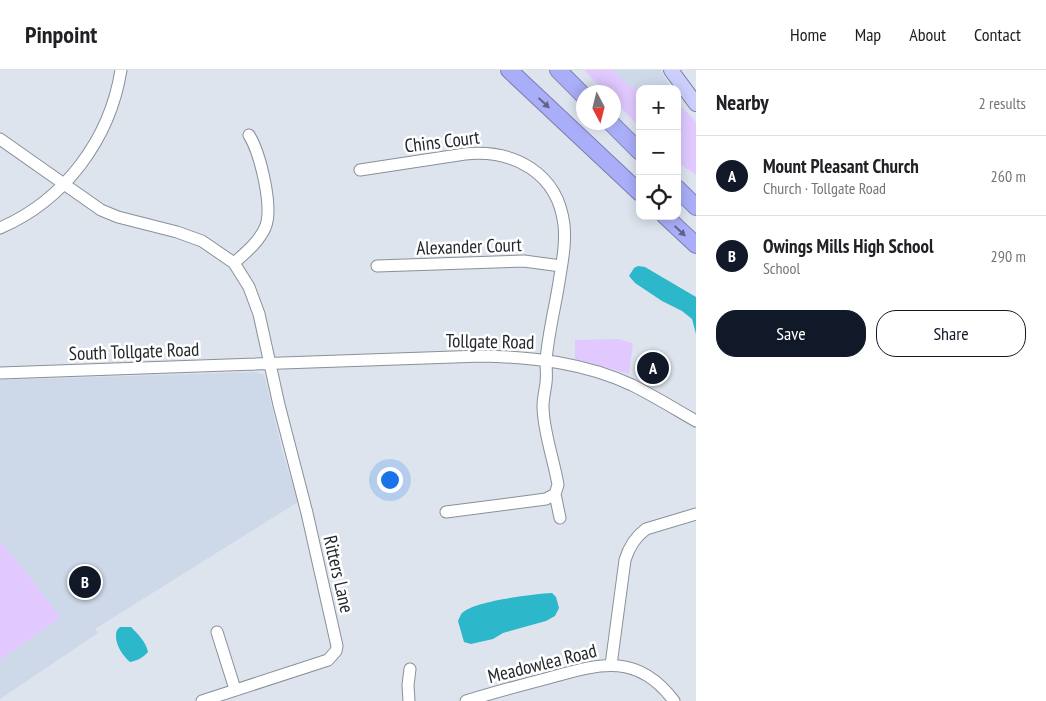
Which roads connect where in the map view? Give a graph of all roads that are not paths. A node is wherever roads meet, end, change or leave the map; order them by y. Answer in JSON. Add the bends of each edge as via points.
{"nodes":[{"id":1,"x":121,"y":70,"type":"edge"},
{"id":2,"x":509,"y":70,"type":"edge"},
{"id":3,"x":558,"y":70,"type":"edge"},
{"id":4,"x":670,"y":70,"type":"edge"},
{"id":5,"x":576,"y":88,"type":"edge"},
{"id":6,"x":696,"y":104,"type":"edge"},
{"id":7,"x":618,"y":130,"type":"edge"},
{"id":8,"x":248,"y":135,"type":"dead end"},
{"id":9,"x":0,"y":139,"type":"edge"},
{"id":10,"x":636,"y":148,"type":"edge"},
{"id":11,"x":360,"y":170,"type":"dead end"},
{"id":12,"x":64,"y":184,"type":"junction"},
{"id":13,"x":636,"y":189,"type":"edge"},
{"id":14,"x":681,"y":192,"type":"edge"},
{"id":15,"x":696,"y":207,"type":"edge"},
{"id":16,"x":669,"y":220,"type":"edge"},
{"id":17,"x":0,"y":228,"type":"edge"},
{"id":18,"x":696,"y":245,"type":"edge"},
{"id":19,"x":234,"y":263,"type":"junction"},
{"id":20,"x":377,"y":266,"type":"dead end"},
{"id":21,"x":561,"y":266,"type":"junction"},
{"id":22,"x":546,"y":360,"type":"junction"},
{"id":23,"x":270,"y":364,"type":"junction"},
{"id":24,"x":0,"y":373,"type":"edge"},
{"id":25,"x":696,"y":421,"type":"edge"},
{"id":26,"x":554,"y":494,"type":"junction"},
{"id":27,"x":446,"y":512,"type":"dead end"},
{"id":28,"x":696,"y":514,"type":"edge"},
{"id":29,"x":560,"y":518,"type":"dead end"},
{"id":30,"x":217,"y":632,"type":"dead end"},
{"id":31,"x":611,"y":664,"type":"junction"},
{"id":32,"x":410,"y":669,"type":"dead end"},
{"id":33,"x":235,"y":689,"type":"junction"},
{"id":34,"x":494,"y":697,"type":"edge"},
{"id":35,"x":202,"y":701,"type":"edge"},
{"id":36,"x":408,"y":701,"type":"edge"},
{"id":37,"x":466,"y":701,"type":"edge"},
{"id":38,"x":674,"y":701,"type":"edge"}],
"edges":[{"from":1,"to":12,"type":"street","via":[[114,99],[96,141]]},
{"from":2,"to":13,"type":"highway","one_way":true},
{"from":3,"to":5,"type":"highway"},
{"from":4,"to":6,"type":"main road"},
{"from":7,"to":10,"type":"highway"},
{"from":8,"to":19,"type":"street","via":[[259,155],[268,218],[262,234]]},
{"from":9,"to":12,"type":"street"},
{"from":11,"to":21,"type":"street","name":"Chins Court","via":[[480,152],[518,160],[548,184],[559,205],[565,235]]},
{"from":12,"to":17,"type":"street","via":[[37,208]]},
{"from":12,"to":19,"type":"street","via":[[118,217],[202,240]]},
{"from":14,"to":15,"type":"highway"},
{"from":16,"to":18,"type":"highway","one_way":true},
{"from":19,"to":23,"type":"street","name":"Ritters Lane","via":[[255,300]]},
{"from":20,"to":21,"type":"street","name":"Alexander Court","via":[[515,260]]},
{"from":21,"to":22,"type":"street","name":"Chins Court"},
{"from":22,"to":23,"type":"street","name":"Tollgate Road","via":[[482,356]]},
{"from":22,"to":25,"type":"street","name":"Tollgate Road","via":[[594,371],[631,385]]},
{"from":22,"to":26,"type":"street","name":"Chins Court","via":[[543,406],[558,485]]},
{"from":23,"to":24,"type":"street","name":"South Tollgate Road"},
{"from":23,"to":33,"type":"street","name":"Ritters Lane","via":[[337,646],[328,660]]},
{"from":26,"to":27,"type":"street","via":[[546,499]]},
{"from":26,"to":29,"type":"street","name":"Chins Court"},
{"from":28,"to":31,"type":"street","via":[[646,529],[628,549]]},
{"from":30,"to":33,"type":"street"},
{"from":31,"to":34,"type":"street","name":"Meadowlea Road","via":[[586,668]]},
{"from":31,"to":38,"type":"street","name":"Meadowlea Road","via":[[648,676]]},
{"from":32,"to":36,"type":"street"},
{"from":33,"to":35,"type":"street","name":"Ritters Lane"},
{"from":34,"to":37,"type":"street","name":"Meadowlea Road"}]}
